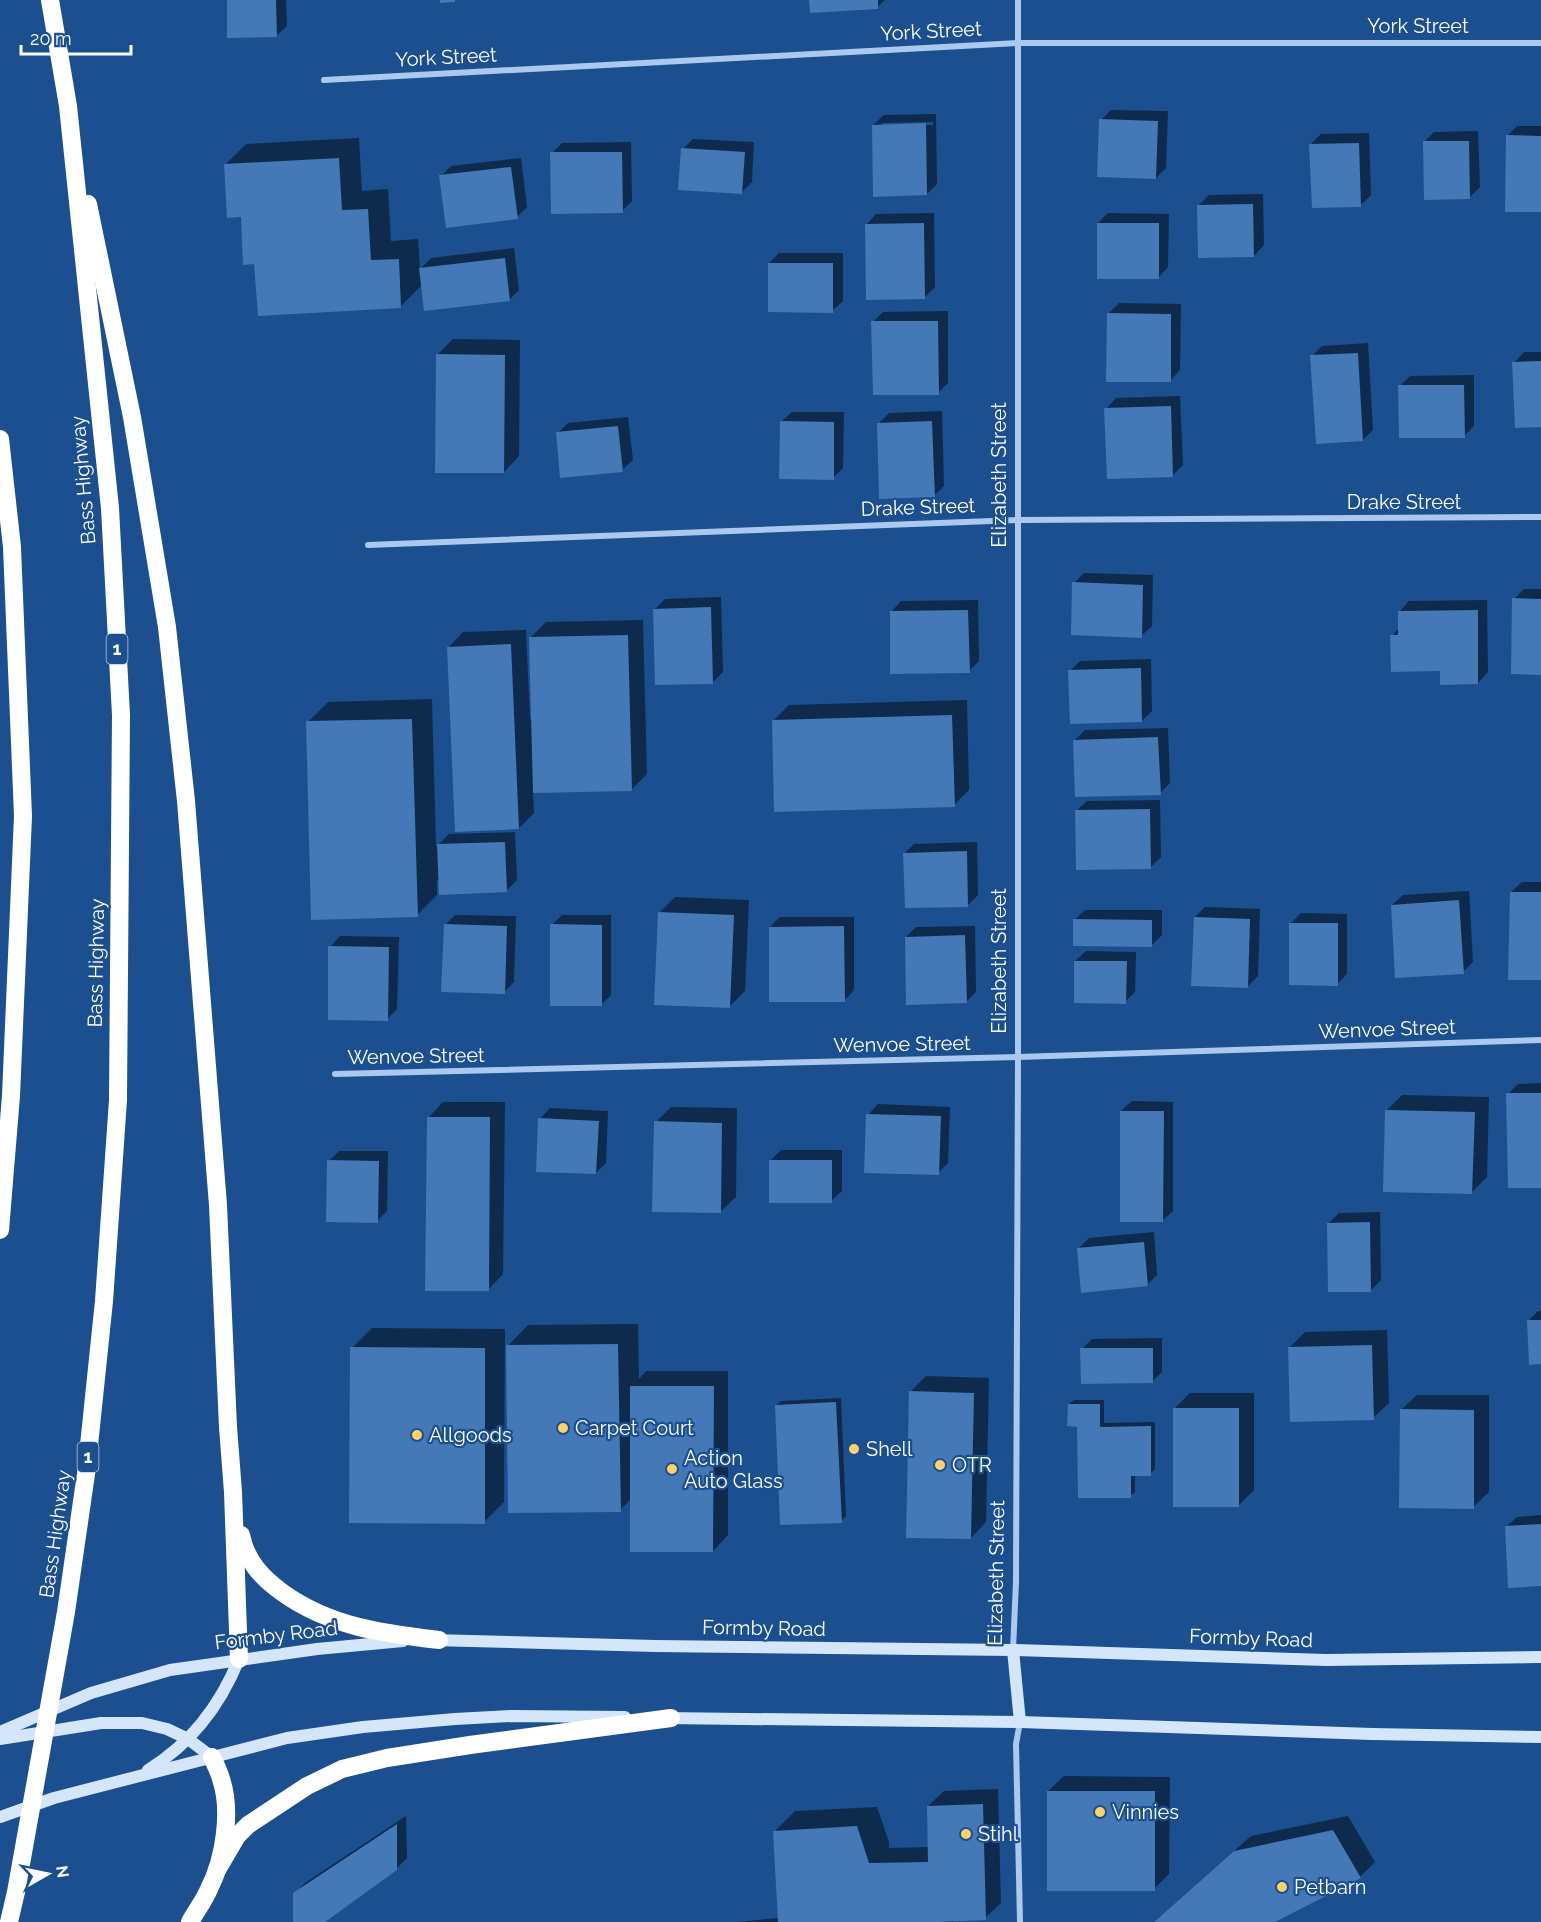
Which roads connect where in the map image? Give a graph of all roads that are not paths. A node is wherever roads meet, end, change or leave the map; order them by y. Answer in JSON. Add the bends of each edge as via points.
{"nodes":[{"id":1,"x":50,"y":0,"type":"edge"},
{"id":2,"x":1018,"y":0,"type":"edge"},
{"id":3,"x":1018,"y":43,"type":"junction"},
{"id":4,"x":1541,"y":43,"type":"edge"},
{"id":5,"x":324,"y":80,"type":"dead end"},
{"id":6,"x":68,"y":106,"type":"junction"},
{"id":7,"x":0,"y":439,"type":"edge"},
{"id":8,"x":1541,"y":517,"type":"edge"},
{"id":9,"x":1018,"y":520,"type":"junction"},
{"id":10,"x":368,"y":545,"type":"dead end"},
{"id":11,"x":1541,"y":1040,"type":"edge"},
{"id":12,"x":1018,"y":1057,"type":"junction"},
{"id":13,"x":335,"y":1074,"type":"dead end"},
{"id":14,"x":0,"y":1230,"type":"edge"},
{"id":15,"x":233,"y":1492,"type":"junction"},
{"id":16,"x":439,"y":1640,"type":"junction"},
{"id":17,"x":1013,"y":1650,"type":"junction"},
{"id":18,"x":1541,"y":1658,"type":"edge"},
{"id":19,"x":239,"y":1659,"type":"junction"},
{"id":20,"x":671,"y":1718,"type":"junction"},
{"id":21,"x":1020,"y":1722,"type":"junction"},
{"id":22,"x":0,"y":1732,"type":"edge"},
{"id":23,"x":1541,"y":1737,"type":"edge"},
{"id":24,"x":0,"y":1738,"type":"edge"},
{"id":25,"x":188,"y":1738,"type":"junction"},
{"id":26,"x":212,"y":1757,"type":"junction"},
{"id":27,"x":140,"y":1775,"type":"junction"},
{"id":28,"x":0,"y":1816,"type":"edge"},
{"id":29,"x":218,"y":1870,"type":"junction"},
{"id":30,"x":9,"y":1922,"type":"edge"},
{"id":31,"x":190,"y":1922,"type":"edge"},
{"id":32,"x":1020,"y":1922,"type":"edge"}],
"edges":[{"from":1,"to":6,"type":"highway","name":"Bass Highway","number":"1"},
{"from":2,"to":3,"type":"street","name":"Elizabeth Street"},
{"from":3,"to":4,"type":"street","name":"York Street"},
{"from":3,"to":5,"type":"street","name":"York Street"},
{"from":3,"to":9,"type":"street","name":"Elizabeth Street"},
{"from":6,"to":15,"type":"highway","via":[[132,417],[167,627],[186,801],[217,1194]]},
{"from":6,"to":30,"type":"highway","name":"Bass Highway","number":"1","via":[[110,508],[121,727],[118,1100],[104,1301],[86,1474],[66,1612]]},
{"from":7,"to":14,"type":"highway","via":[[12,547],[23,816],[11,1095]]},
{"from":8,"to":9,"type":"street","name":"Drake Street"},
{"from":9,"to":10,"type":"street","name":"Drake Street"},
{"from":9,"to":12,"type":"street","name":"Elizabeth Street"},
{"from":11,"to":12,"type":"street","name":"Wenvoe Street"},
{"from":12,"to":13,"type":"street","name":"Wenvoe Street"},
{"from":12,"to":17,"type":"street","name":"Elizabeth Street"},
{"from":15,"to":16,"type":"highway","via":[[248,1557],[278,1590],[332,1621],[386,1634]]},
{"from":15,"to":19,"type":"highway"},
{"from":16,"to":17,"type":"main road","name":"Formby Road"},
{"from":16,"to":19,"type":"main road","name":"Formby Road"},
{"from":17,"to":18,"type":"main road","name":"Formby Road","via":[[1326,1660]]},
{"from":17,"to":21,"type":"main road","name":"Elizabeth Street"},
{"from":19,"to":22,"type":"main road","name":"Formby Road","via":[[170,1670],[123,1683]]},
{"from":19,"to":25,"type":"main road","via":[[213,1711]]},
{"from":20,"to":21,"type":"main road"},
{"from":20,"to":26,"type":"main road","via":[[511,1716],[411,1722],[287,1738]]},
{"from":20,"to":29,"type":"highway","via":[[470,1745],[342,1769],[307,1786],[248,1825],[237,1836]]},
{"from":21,"to":23,"type":"main road"},
{"from":21,"to":32,"type":"street","name":"Elizabeth Street","via":[[1016,1744]]},
{"from":24,"to":25,"type":"main road","via":[[119,1721],[152,1725]]},
{"from":25,"to":26,"type":"main road"},
{"from":25,"to":27,"type":"main road"},
{"from":26,"to":27,"type":"main road"},
{"from":26,"to":29,"type":"highway","via":[[226,1803]]},
{"from":27,"to":28,"type":"main road"},
{"from":29,"to":31,"type":"highway"}]}
